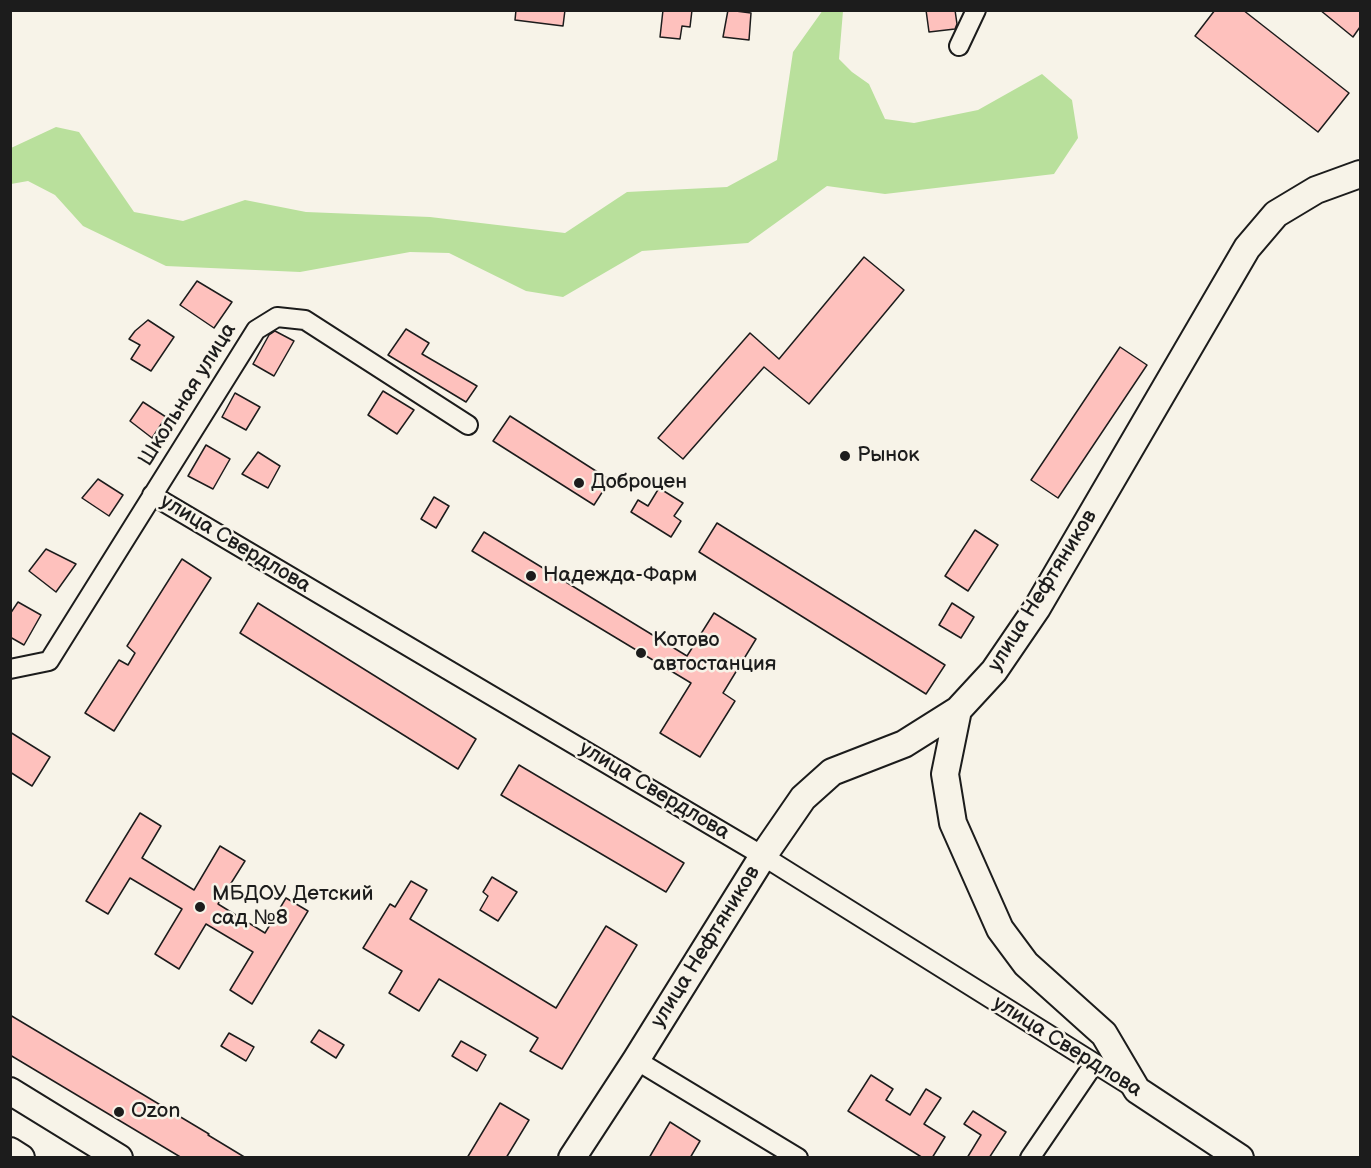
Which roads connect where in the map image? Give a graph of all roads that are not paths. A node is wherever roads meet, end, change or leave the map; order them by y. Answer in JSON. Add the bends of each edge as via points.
{"nodes":[{"id":1,"x":975,"y":10,"type":"edge"},
{"id":2,"x":959,"y":46,"type":"dead end"},
{"id":3,"x":1360,"y":174,"type":"edge"},
{"id":4,"x":468,"y":426,"type":"dead end"},
{"id":5,"x":152,"y":495,"type":"junction"},
{"id":6,"x":10,"y":669,"type":"edge"},
{"id":7,"x":958,"y":710,"type":"junction"},
{"id":8,"x":763,"y":856,"type":"junction"},
{"id":9,"x":636,"y":1059,"type":"junction"},
{"id":10,"x":1094,"y":1064,"type":"junction"},
{"id":11,"x":1137,"y":1090,"type":"junction"},
{"id":12,"x":10,"y":1091,"type":"edge"},
{"id":13,"x":10,"y":1151,"type":"edge"},
{"id":14,"x":21,"y":1158,"type":"edge"},
{"id":15,"x":119,"y":1158,"type":"edge"},
{"id":16,"x":572,"y":1158,"type":"edge"},
{"id":17,"x":798,"y":1158,"type":"edge"},
{"id":18,"x":1030,"y":1158,"type":"edge"},
{"id":19,"x":1240,"y":1158,"type":"edge"}],
"edges":[{"from":1,"to":2,"type":"street"},
{"from":3,"to":7,"type":"street","name":"улица Нефтяников","via":[[1316,190],[1276,214],[1247,248],[1037,608],[994,671]]},
{"from":4,"to":5,"type":"street","name":"Школьная улица","via":[[305,320],[277,317],[256,330]]},
{"from":5,"to":6,"type":"street","name":"Школьная улица","via":[[49,661]]},
{"from":5,"to":8,"type":"street","name":"улица Свердлова"},
{"from":7,"to":8,"type":"street","name":"улица Нефтяников","via":[[904,744],[832,772],[803,798]]},
{"from":7,"to":11,"type":"street","via":[[945,774],[953,823],[1000,929],[1026,964],[1104,1034]]},
{"from":8,"to":9,"type":"street","name":"улица Нефтяников"},
{"from":8,"to":10,"type":"street","name":"улица Свердлова"},
{"from":9,"to":16,"type":"street","name":"улица Нефтяников"},
{"from":9,"to":17,"type":"street"},
{"from":10,"to":11,"type":"street","name":"улица Свердлова"},
{"from":10,"to":18,"type":"street"},
{"from":11,"to":19,"type":"street","name":"улица Свердлова"},
{"from":12,"to":15,"type":"street"},
{"from":13,"to":14,"type":"street"}]}
